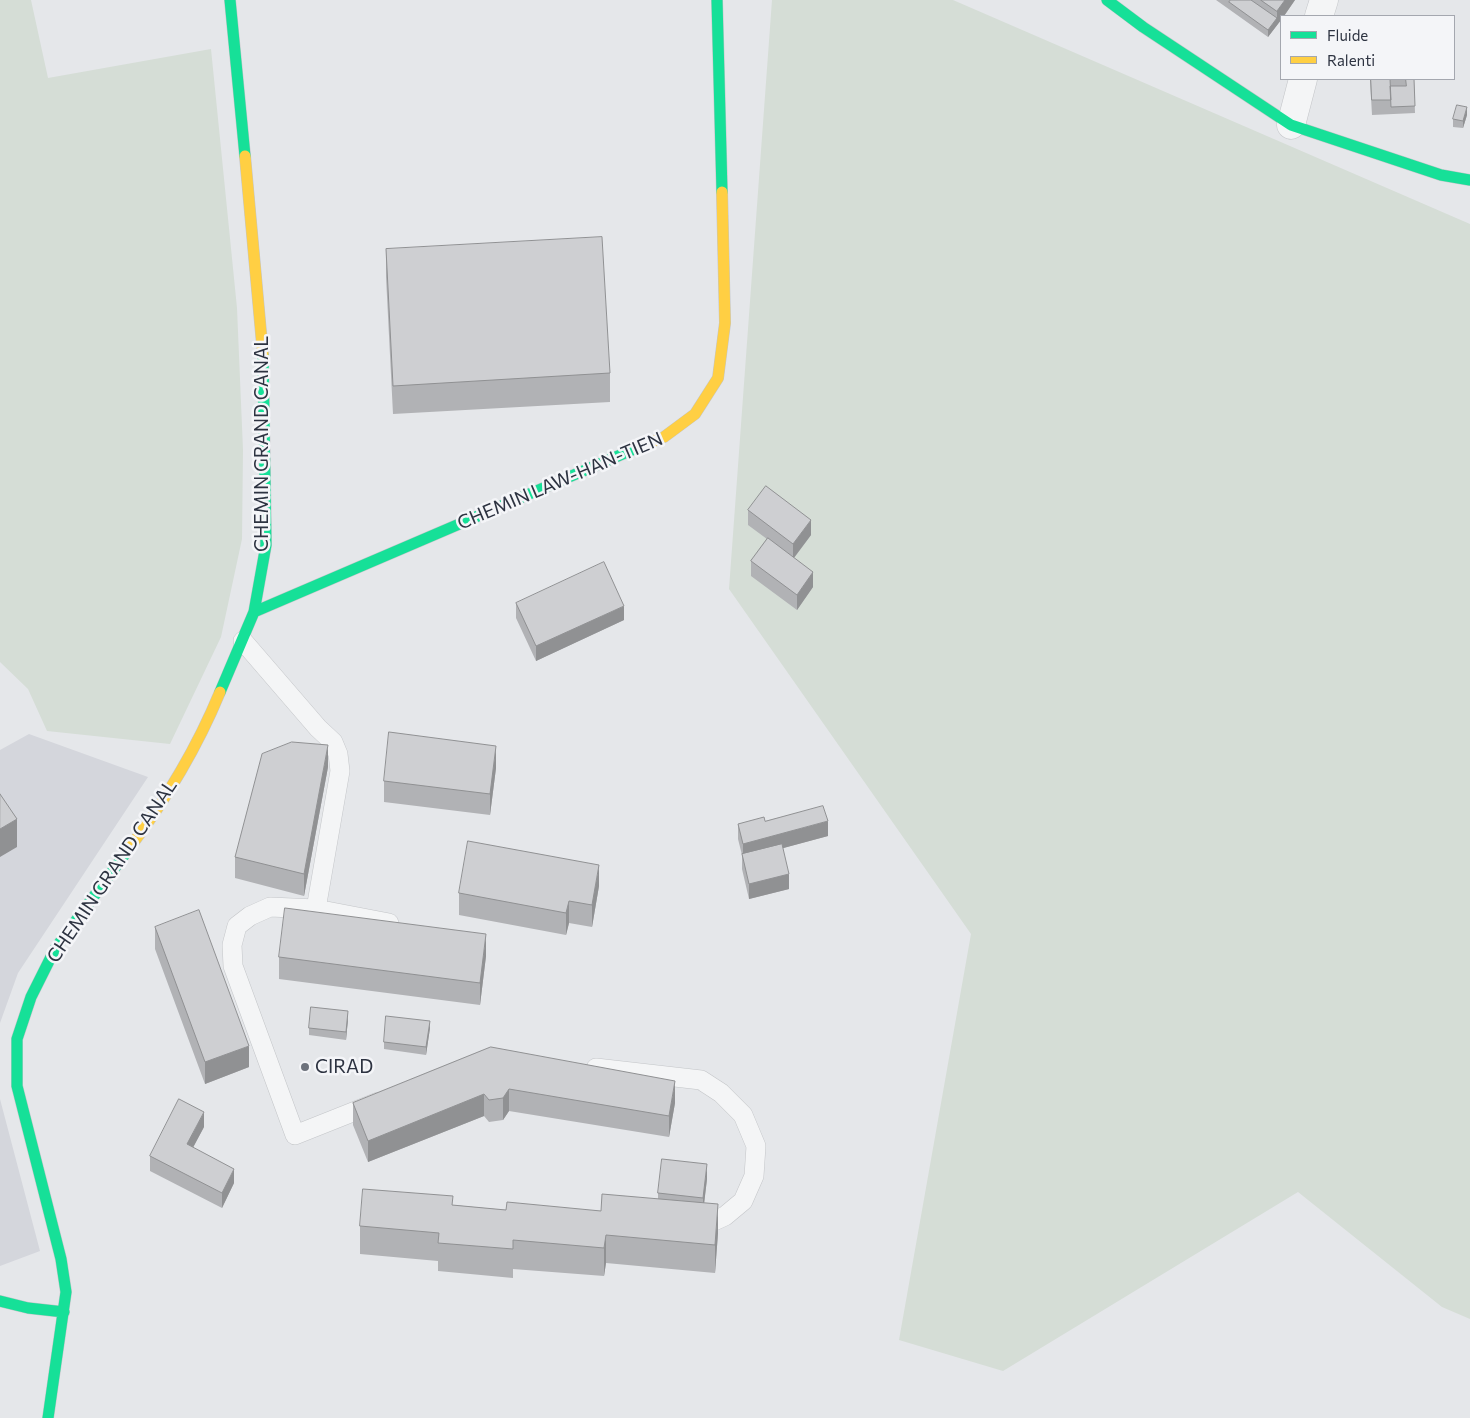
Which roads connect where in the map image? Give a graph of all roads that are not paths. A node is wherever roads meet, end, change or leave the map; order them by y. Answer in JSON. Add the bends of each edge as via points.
{"nodes":[{"id":1,"x":230,"y":0,"type":"edge"},
{"id":2,"x":717,"y":0,"type":"edge"},
{"id":3,"x":1107,"y":0,"type":"edge"},
{"id":4,"x":1324,"y":0,"type":"edge"},
{"id":5,"x":1319,"y":15,"type":"edge"},
{"id":6,"x":1303,"y":80,"type":"edge"},
{"id":7,"x":1291,"y":125,"type":"junction"},
{"id":8,"x":1470,"y":180,"type":"edge"},
{"id":9,"x":254,"y":612,"type":"junction"},
{"id":10,"x":243,"y":641,"type":"junction"},
{"id":11,"x":316,"y":909,"type":"junction"},
{"id":12,"x":402,"y":925,"type":"edge"},
{"id":13,"x":577,"y":1066,"type":"edge"},
{"id":14,"x":393,"y":1096,"type":"edge"},
{"id":15,"x":672,"y":1219,"type":"edge"},
{"id":16,"x":0,"y":1302,"type":"edge"},
{"id":17,"x":64,"y":1312,"type":"junction"},
{"id":18,"x":48,"y":1418,"type":"edge"}],
"edges":[{"from":1,"to":9,"type":"street","name":"CHEMIN GRAND CANAL","via":[[263,348],[266,546]]},
{"from":2,"to":9,"type":"street","name":"CHEMIN LAW-HAN-TIEN","via":[[725,323],[718,378],[695,414],[664,437]]},
{"from":3,"to":7,"type":"street"},
{"from":4,"to":5,"type":"street"},
{"from":6,"to":7,"type":"street"},
{"from":7,"to":8,"type":"street","via":[[1441,175]]},
{"from":9,"to":10,"type":"street","name":"CHEMIN GRAND CANAL"},
{"from":10,"to":11,"type":"lane","via":[[333,742],[338,754],[340,771]]},
{"from":10,"to":17,"type":"street","name":"CHEMIN GRAND CANAL","via":[[206,726],[153,817],[55,949],[31,997],[17,1039],[17,1086],[60,1259],[66,1292]]},
{"from":11,"to":12,"type":"lane"},
{"from":11,"to":14,"type":"lane","via":[[270,907],[238,926],[232,945],[233,966],[295,1135]]},
{"from":13,"to":15,"type":"lane","via":[[701,1080],[721,1093],[743,1115],[756,1146],[754,1176],[743,1201],[712,1222]]},
{"from":16,"to":17,"type":"street"},
{"from":17,"to":18,"type":"street","name":"CHEMIN GRAND CANAL"}]}
